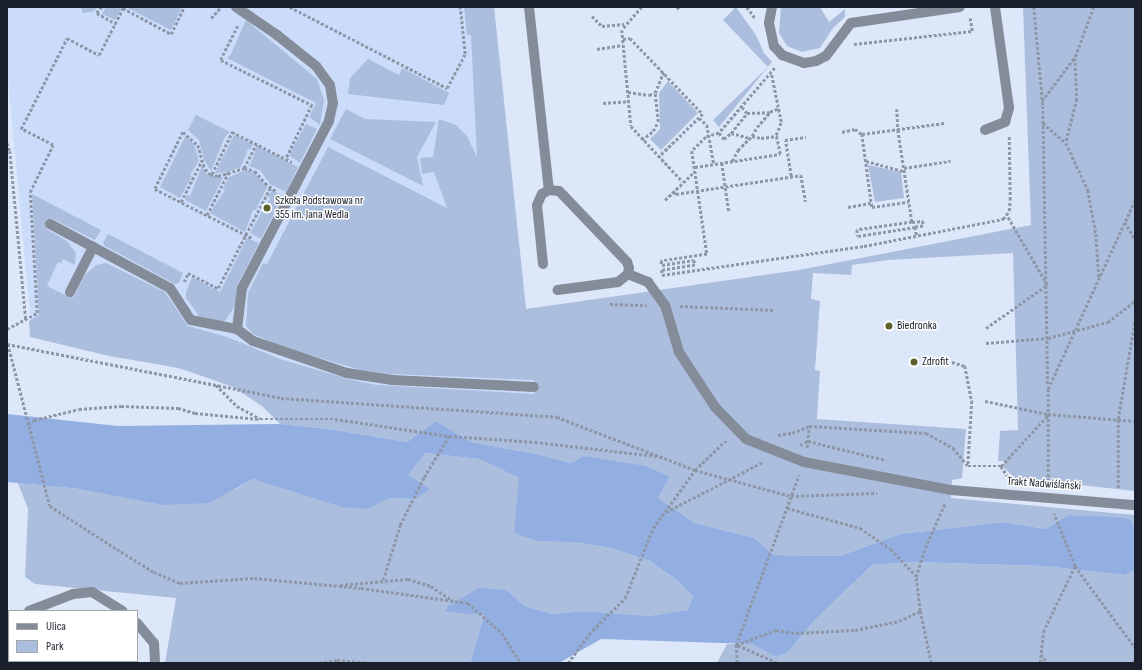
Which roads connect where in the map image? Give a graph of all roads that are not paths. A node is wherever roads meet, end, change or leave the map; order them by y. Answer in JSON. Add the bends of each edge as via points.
{"nodes":[{"id":1,"x":236,"y":7,"type":"edge"},
{"id":2,"x":530,"y":7,"type":"edge"},
{"id":3,"x":772,"y":7,"type":"edge"},
{"id":4,"x":960,"y":7,"type":"edge"},
{"id":5,"x":995,"y":7,"type":"edge"},
{"id":6,"x":986,"y":130,"type":"dead end"},
{"id":7,"x":549,"y":190,"type":"junction"},
{"id":8,"x":50,"y":224,"type":"dead end"},
{"id":9,"x":93,"y":246,"type":"junction"},
{"id":10,"x":543,"y":264,"type":"dead end"},
{"id":11,"x":628,"y":274,"type":"junction"},
{"id":12,"x":558,"y":290,"type":"dead end"},
{"id":13,"x":70,"y":292,"type":"dead end"},
{"id":14,"x":237,"y":329,"type":"junction"},
{"id":15,"x":534,"y":387,"type":"dead end"},
{"id":16,"x":1135,"y":505,"type":"edge"},
{"id":17,"x":32,"y":610,"type":"edge"},
{"id":18,"x":121,"y":610,"type":"edge"},
{"id":19,"x":138,"y":624,"type":"edge"},
{"id":20,"x":155,"y":663,"type":"edge"}],
"edges":[{"from":1,"to":14,"type":"street","via":[[316,66],[330,85],[333,103],[329,121],[242,288]]},
{"from":2,"to":7,"type":"street"},
{"from":3,"to":4,"type":"street","via":[[769,23],[774,46],[782,55],[804,63],[826,56],[851,23]]},
{"from":5,"to":6,"type":"street","via":[[1009,108],[1005,122]]},
{"from":7,"to":10,"type":"street","via":[[542,194],[537,205]]},
{"from":7,"to":11,"type":"street","via":[[559,191],[627,262]]},
{"from":8,"to":9,"type":"street"},
{"from":9,"to":13,"type":"street"},
{"from":9,"to":14,"type":"street","via":[[170,288],[191,320],[210,326]]},
{"from":11,"to":12,"type":"street","via":[[618,282]]},
{"from":11,"to":16,"type":"street","name":"Trakt Nadwiślański","via":[[648,282],[665,305],[679,352],[715,407],[746,440],[804,462],[951,490]]},
{"from":14,"to":15,"type":"street","via":[[253,341],[347,373],[392,380]]},
{"from":17,"to":18,"type":"street","via":[[73,594],[92,592]]},
{"from":19,"to":20,"type":"street","via":[[154,643]]}]}
